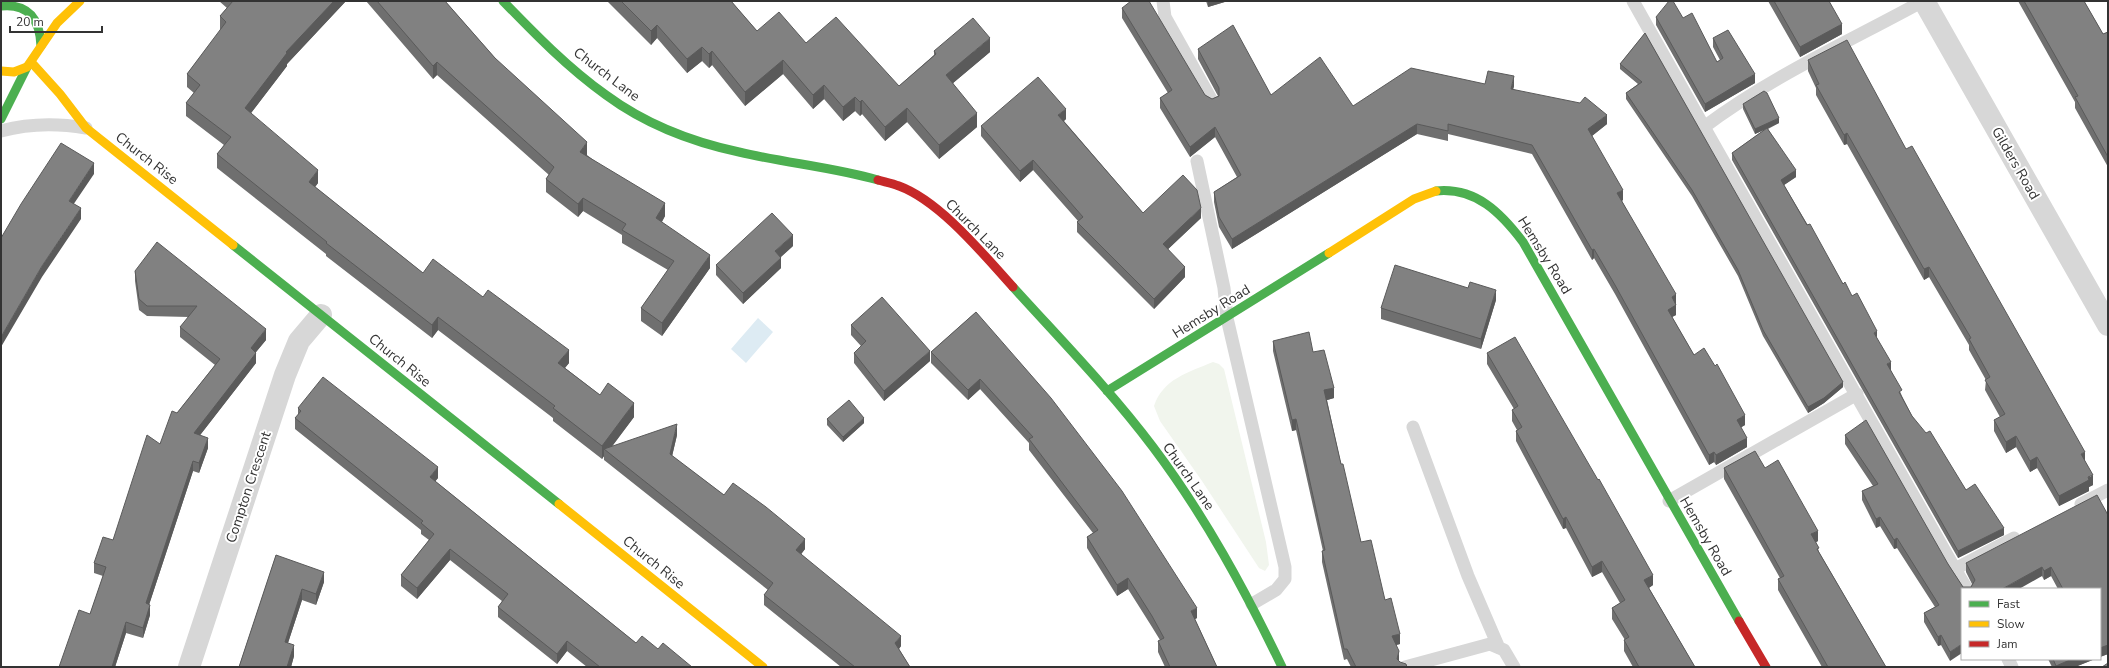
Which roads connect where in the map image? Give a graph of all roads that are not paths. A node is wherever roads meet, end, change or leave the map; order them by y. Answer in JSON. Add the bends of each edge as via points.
{"nodes":[{"id":1,"x":29,"y":1,"type":"edge"},
{"id":2,"x":80,"y":1,"type":"edge"},
{"id":3,"x":503,"y":1,"type":"edge"},
{"id":4,"x":1163,"y":1,"type":"edge"},
{"id":5,"x":1633,"y":1,"type":"edge"},
{"id":6,"x":1923,"y":1,"type":"edge"},
{"id":7,"x":1,"y":6,"type":"edge"},
{"id":8,"x":19,"y":6,"type":"junction"},
{"id":9,"x":41,"y":46,"type":"junction"},
{"id":10,"x":29,"y":65,"type":"junction"},
{"id":11,"x":1,"y":71,"type":"edge"},
{"id":12,"x":1212,"y":101,"type":"edge"},
{"id":13,"x":1,"y":119,"type":"edge"},
{"id":14,"x":1704,"y":127,"type":"junction"},
{"id":15,"x":86,"y":128,"type":"junction"},
{"id":16,"x":1,"y":131,"type":"edge"},
{"id":17,"x":1197,"y":161,"type":"dead end"},
{"id":18,"x":321,"y":315,"type":"junction"},
{"id":19,"x":1227,"y":318,"type":"junction"},
{"id":20,"x":2108,"y":326,"type":"edge"},
{"id":21,"x":1107,"y":391,"type":"junction"},
{"id":22,"x":1857,"y":394,"type":"junction"},
{"id":23,"x":1413,"y":427,"type":"dead end"},
{"id":24,"x":2108,"y":490,"type":"edge"},
{"id":25,"x":1669,"y":501,"type":"junction"},
{"id":26,"x":2066,"y":512,"type":"edge"},
{"id":27,"x":2024,"y":533,"type":"edge"},
{"id":28,"x":1955,"y":569,"type":"junction"},
{"id":29,"x":1966,"y":588,"type":"edge"},
{"id":30,"x":1252,"y":604,"type":"junction"},
{"id":31,"x":1499,"y":648,"type":"junction"},
{"id":32,"x":189,"y":667,"type":"edge"},
{"id":33,"x":763,"y":667,"type":"edge"},
{"id":34,"x":1282,"y":667,"type":"edge"},
{"id":35,"x":1405,"y":667,"type":"edge"},
{"id":36,"x":1514,"y":667,"type":"edge"},
{"id":37,"x":1766,"y":667,"type":"edge"}],
"edges":[{"from":1,"to":8,"type":"street"},
{"from":2,"to":9,"type":"street","via":[[57,23]]},
{"from":3,"to":21,"type":"street","name":"Church Lane","via":[[545,44],[600,90],[650,122],[738,152],[854,173],[900,186],[935,207],[988,259]]},
{"from":4,"to":12,"type":"lane","via":[[1165,17]]},
{"from":5,"to":14,"type":"lane"},
{"from":6,"to":14,"type":"lane","via":[[1765,86]]},
{"from":6,"to":20,"type":"street","name":"Gilders Road"},
{"from":7,"to":8,"type":"street"},
{"from":8,"to":9,"type":"street","via":[[30,12],[38,22],[42,33]]},
{"from":9,"to":10,"type":"street"},
{"from":10,"to":11,"type":"street","via":[[14,72]]},
{"from":10,"to":13,"type":"street"},
{"from":10,"to":15,"type":"street","name":"Church Rise","via":[[60,94]]},
{"from":14,"to":22,"type":"lane"},
{"from":15,"to":16,"type":"lane","via":[[39,124]]},
{"from":15,"to":18,"type":"street","name":"Church Rise"},
{"from":17,"to":19,"type":"lane","via":[[1224,288]]},
{"from":18,"to":32,"type":"street","name":"Compton Crescent","via":[[299,341],[285,375]]},
{"from":18,"to":33,"type":"street","name":"Church Rise"},
{"from":19,"to":21,"type":"street","name":"Hemsby Road"},
{"from":19,"to":25,"type":"street","name":"Hemsby Road","via":[[1414,198],[1437,191],[1460,193],[1485,201],[1504,216],[1523,242]]},
{"from":19,"to":30,"type":"lane","via":[[1285,566],[1285,579],[1276,590]]},
{"from":21,"to":30,"type":"street","name":"Church Lane","via":[[1153,447],[1198,511]]},
{"from":22,"to":25,"type":"lane"},
{"from":22,"to":28,"type":"lane"},
{"from":23,"to":31,"type":"lane","via":[[1468,576]]},
{"from":24,"to":26,"type":"lane"},
{"from":25,"to":37,"type":"street","name":"Hemsby Road"},
{"from":27,"to":28,"type":"lane"},
{"from":28,"to":29,"type":"lane"},
{"from":30,"to":34,"type":"street","name":"Church Lane"},
{"from":31,"to":35,"type":"lane","via":[[1490,644]]},
{"from":31,"to":36,"type":"lane","via":[[1504,650]]}]}
